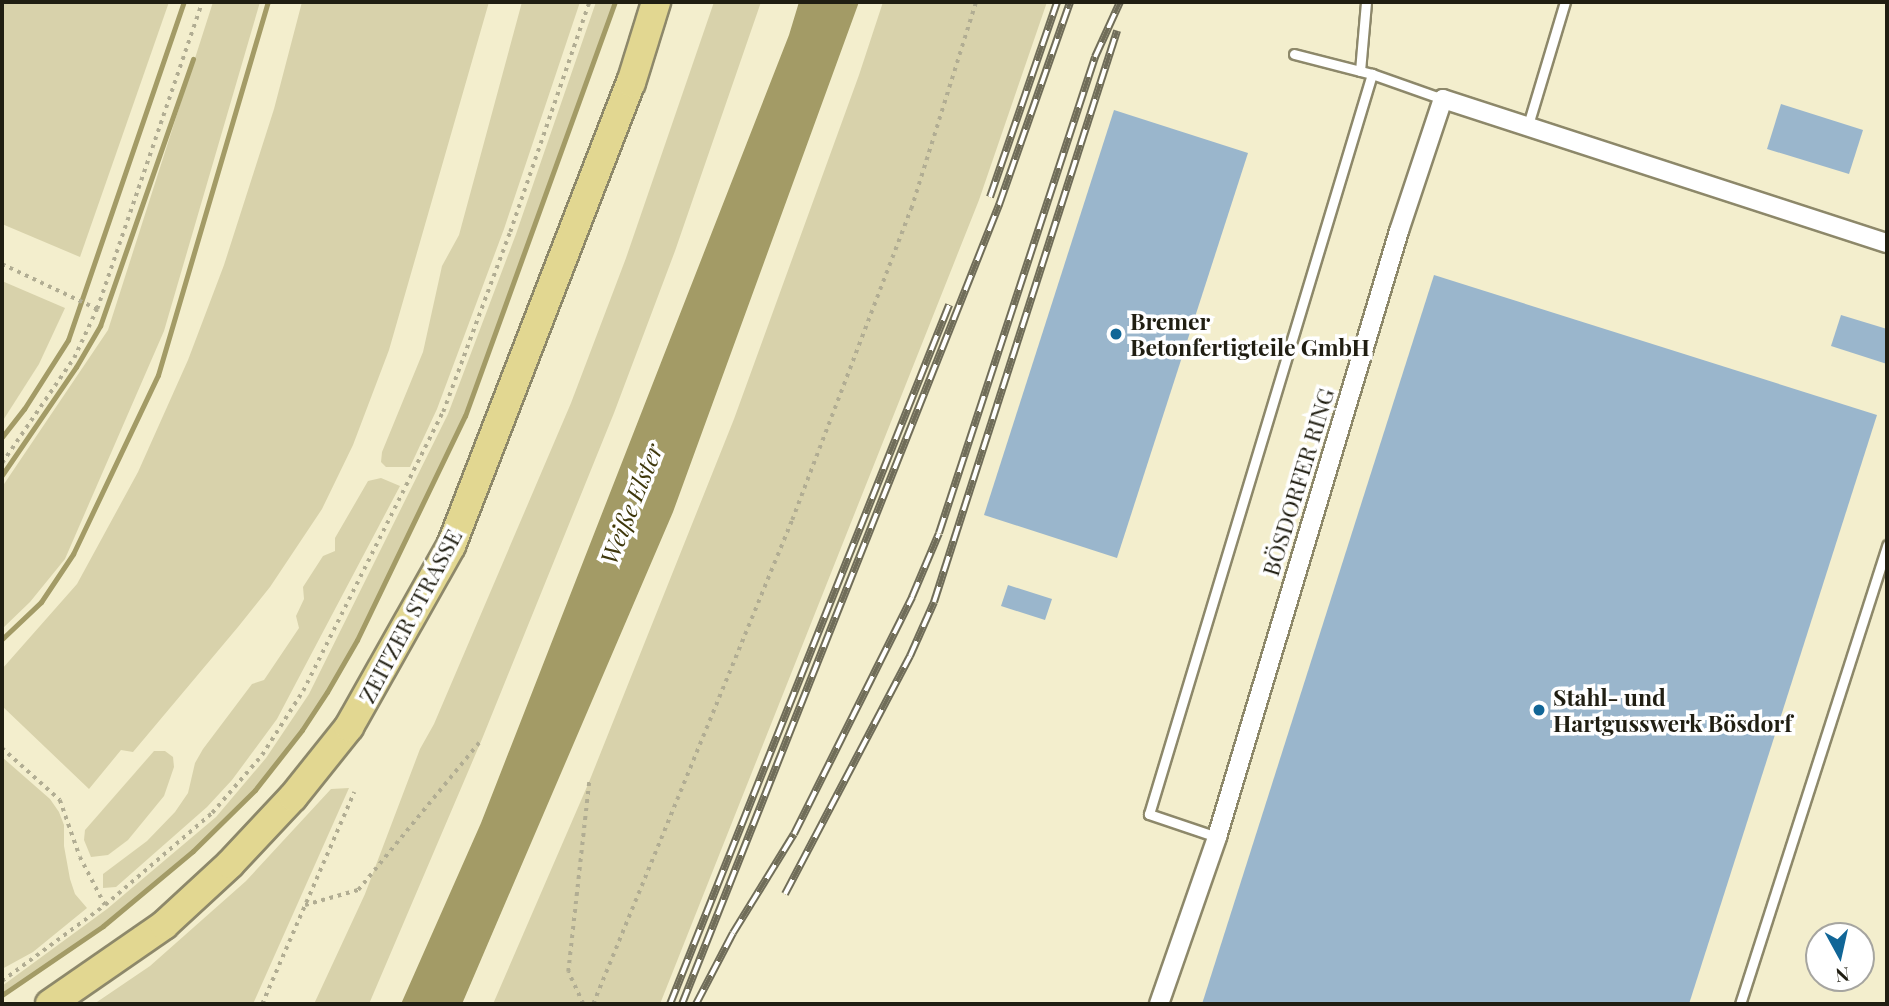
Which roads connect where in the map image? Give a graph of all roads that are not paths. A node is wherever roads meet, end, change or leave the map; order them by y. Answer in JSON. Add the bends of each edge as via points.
{"nodes":[{"id":1,"x":656,"y":2,"type":"edge"},
{"id":2,"x":1366,"y":2,"type":"edge"},
{"id":3,"x":1565,"y":2,"type":"edge"},
{"id":4,"x":1294,"y":54,"type":"dead end"},
{"id":5,"x":1360,"y":71,"type":"junction"},
{"id":6,"x":1372,"y":74,"type":"junction"},
{"id":7,"x":1443,"y":99,"type":"junction"},
{"id":8,"x":1528,"y":125,"type":"junction"},
{"id":9,"x":1887,"y":243,"type":"edge"},
{"id":10,"x":1887,"y":545,"type":"edge"},
{"id":11,"x":1217,"y":837,"type":"junction"},
{"id":12,"x":50,"y":1004,"type":"edge"},
{"id":13,"x":1159,"y":1004,"type":"edge"},
{"id":14,"x":1740,"y":1004,"type":"edge"}],
"edges":[{"from":1,"to":12,"type":"main road","name":"ZEITZER STRASSE","via":[[631,83],[452,546],[349,727],[293,797],[230,864],[163,925]]},
{"from":2,"to":5,"type":"lane"},
{"from":3,"to":8,"type":"lane"},
{"from":4,"to":5,"type":"lane"},
{"from":5,"to":6,"type":"lane"},
{"from":6,"to":7,"type":"lane"},
{"from":6,"to":11,"type":"lane","via":[[1149,814]]},
{"from":7,"to":8,"type":"street"},
{"from":7,"to":11,"type":"street","name":"BÖSDORFER RING"},
{"from":8,"to":9,"type":"street"},
{"from":10,"to":14,"type":"lane"},
{"from":11,"to":13,"type":"street","name":"BÖSDORFER RING"}]}
